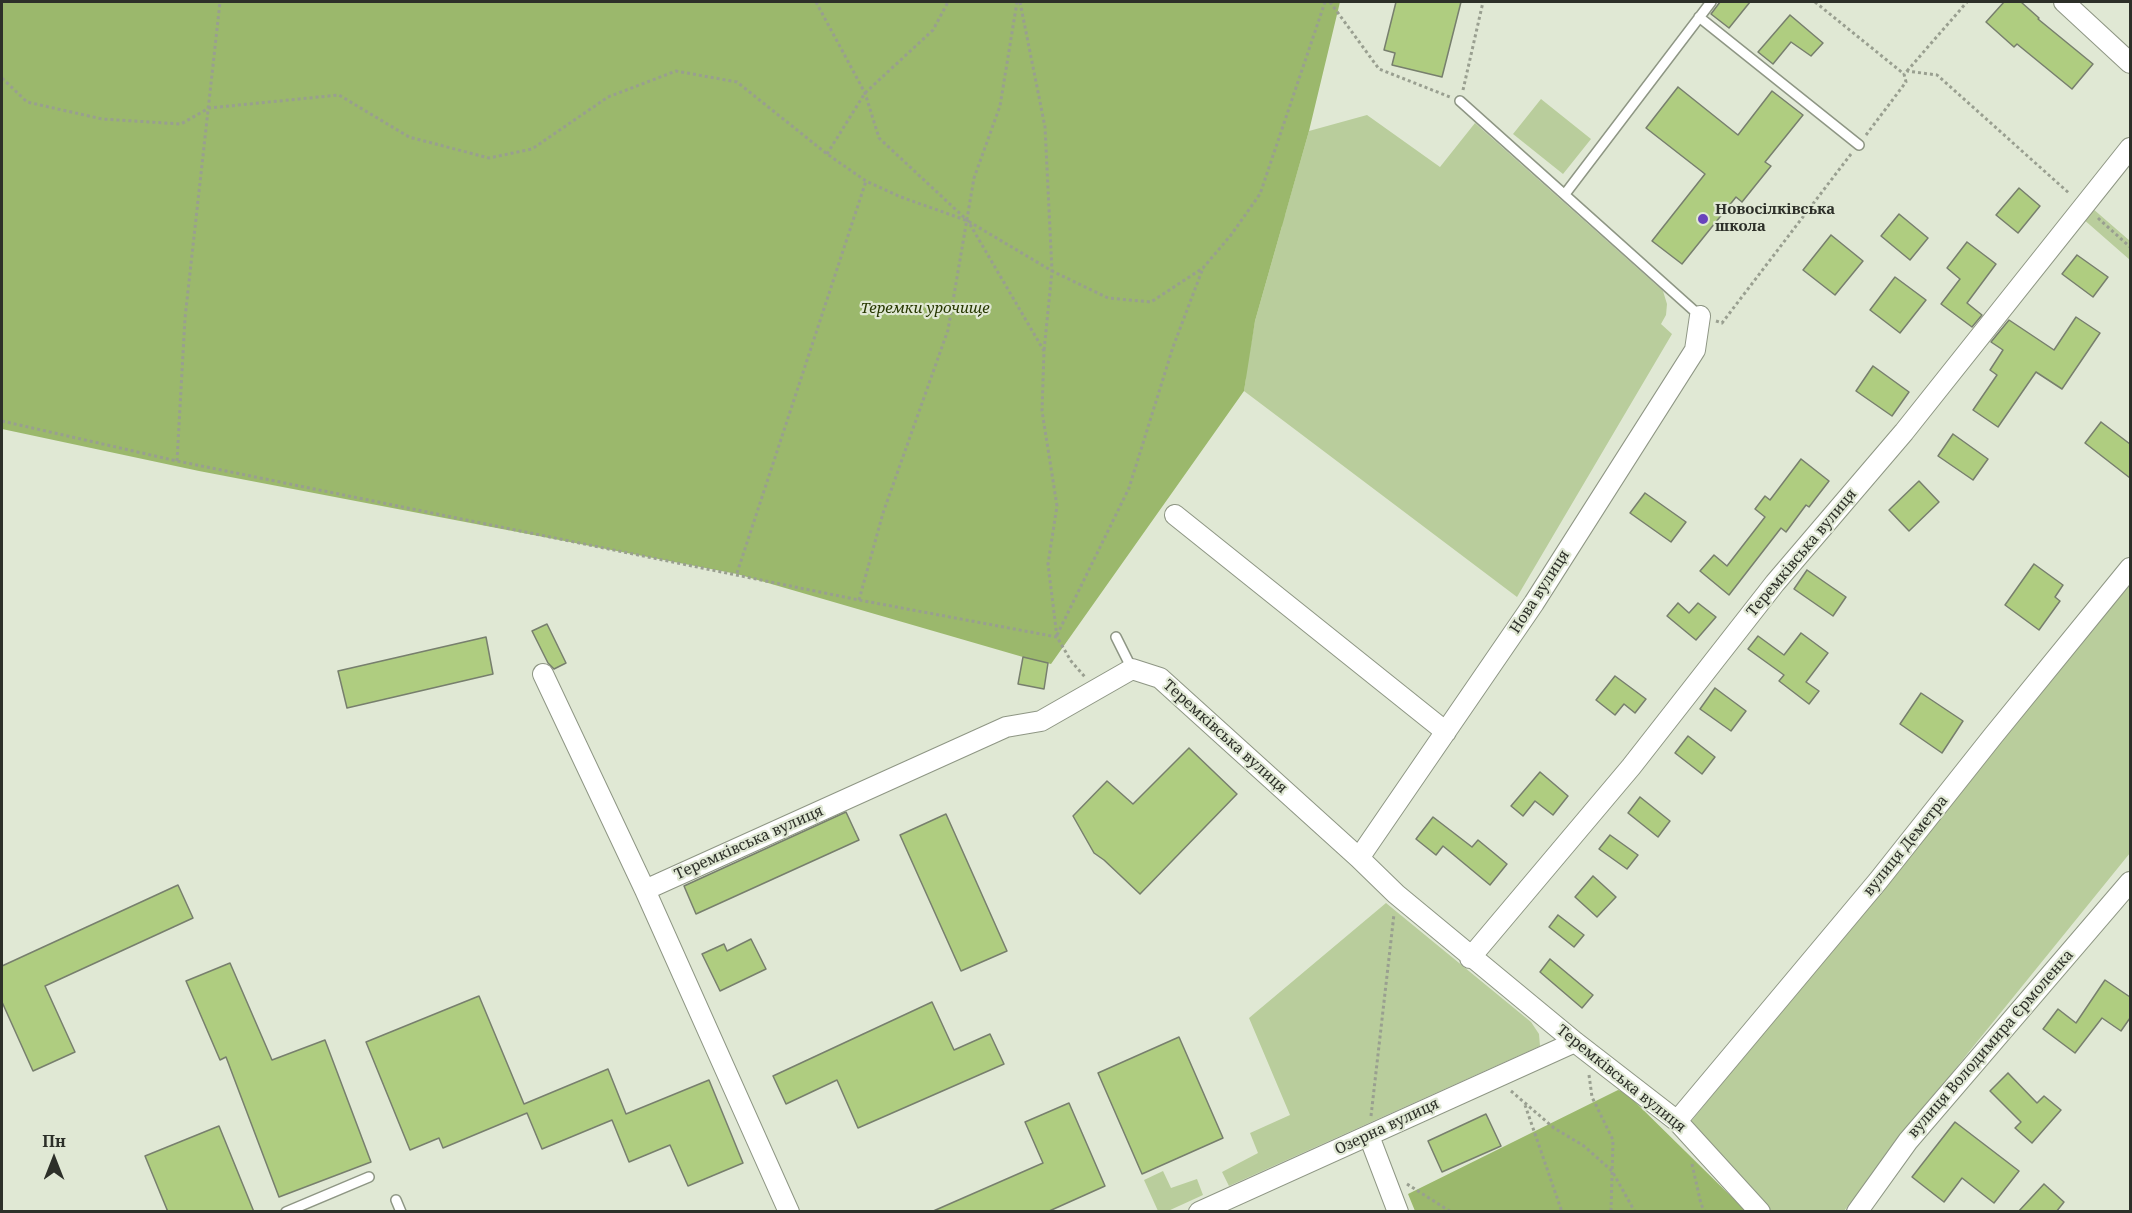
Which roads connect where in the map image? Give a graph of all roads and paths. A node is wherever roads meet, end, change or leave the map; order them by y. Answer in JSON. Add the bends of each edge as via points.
{"nodes":[{"id":1,"x":220,"y":2,"type":"edge"},
{"id":2,"x":816,"y":2,"type":"edge"},
{"id":3,"x":948,"y":2,"type":"edge"},
{"id":4,"x":1018,"y":2,"type":"edge"},
{"id":5,"x":1325,"y":2,"type":"edge"},
{"id":6,"x":1330,"y":2,"type":"edge"},
{"id":7,"x":1483,"y":2,"type":"edge"},
{"id":8,"x":1711,"y":2,"type":"edge"},
{"id":9,"x":1815,"y":2,"type":"edge"},
{"id":10,"x":1967,"y":2,"type":"edge"},
{"id":11,"x":2064,"y":2,"type":"edge"},
{"id":12,"x":1699,"y":16,"type":"junction"},
{"id":13,"x":2130,"y":63,"type":"edge"},
{"id":14,"x":1906,"y":73,"type":"junction"},
{"id":15,"x":2,"y":78,"type":"edge"},
{"id":16,"x":865,"y":93,"type":"junction"},
{"id":17,"x":1460,"y":101,"type":"junction"},
{"id":18,"x":209,"y":108,"type":"junction"},
{"id":19,"x":1859,"y":145,"type":"junction"},
{"id":20,"x":2130,"y":148,"type":"edge"},
{"id":21,"x":827,"y":154,"type":"junction"},
{"id":22,"x":866,"y":181,"type":"junction"},
{"id":23,"x":1565,"y":194,"type":"junction"},
{"id":24,"x":2084,"y":206,"type":"junction"},
{"id":25,"x":968,"y":221,"type":"junction"},
{"id":26,"x":2130,"y":247,"type":"edge"},
{"id":27,"x":1203,"y":268,"type":"junction"},
{"id":28,"x":1052,"y":271,"type":"junction"},
{"id":29,"x":1700,"y":316,"type":"junction"},
{"id":30,"x":1044,"y":351,"type":"junction"},
{"id":31,"x":2,"y":421,"type":"edge"},
{"id":32,"x":177,"y":461,"type":"junction"},
{"id":33,"x":1174,"y":515,"type":"dead end"},
{"id":34,"x":2130,"y":568,"type":"edge"},
{"id":35,"x":737,"y":574,"type":"junction"},
{"id":36,"x":859,"y":600,"type":"junction"},
{"id":37,"x":1057,"y":637,"type":"junction"},
{"id":38,"x":1116,"y":637,"type":"dead end"},
{"id":39,"x":1132,"y":669,"type":"junction"},
{"id":40,"x":543,"y":674,"type":"dead end"},
{"id":41,"x":1096,"y":689,"type":"junction"},
{"id":42,"x":1446,"y":732,"type":"junction"},
{"id":43,"x":1359,"y":858,"type":"junction"},
{"id":44,"x":2130,"y":882,"type":"edge"},
{"id":45,"x":645,"y":890,"type":"junction"},
{"id":46,"x":1396,"y":894,"type":"junction"},
{"id":47,"x":1470,"y":958,"type":"junction"},
{"id":48,"x":1580,"y":1046,"type":"junction"},
{"id":49,"x":1496,"y":1078,"type":"junction"},
{"id":50,"x":1525,"y":1103,"type":"junction"},
{"id":51,"x":1677,"y":1121,"type":"junction"},
{"id":52,"x":1369,"y":1136,"type":"junction"},
{"id":53,"x":1691,"y":1161,"type":"dead end"},
{"id":54,"x":1381,"y":1169,"type":"junction"},
{"id":55,"x":1612,"y":1171,"type":"junction"},
{"id":56,"x":369,"y":1177,"type":"dead end"},
{"id":57,"x":396,"y":1200,"type":"dead end"},
{"id":58,"x":286,"y":1212,"type":"edge"},
{"id":59,"x":402,"y":1212,"type":"edge"},
{"id":60,"x":789,"y":1212,"type":"edge"},
{"id":61,"x":1199,"y":1212,"type":"edge"},
{"id":62,"x":1398,"y":1212,"type":"edge"},
{"id":63,"x":1451,"y":1212,"type":"edge"},
{"id":64,"x":1562,"y":1212,"type":"edge"},
{"id":65,"x":1611,"y":1212,"type":"edge"},
{"id":66,"x":1635,"y":1212,"type":"edge"},
{"id":67,"x":1704,"y":1212,"type":"edge"},
{"id":68,"x":1760,"y":1212,"type":"edge"},
{"id":69,"x":1857,"y":1212,"type":"edge"}],
"edges":[{"from":1,"to":18,"type":"path"},
{"from":2,"to":16,"type":"path"},
{"from":3,"to":16,"type":"path","via":[[933,30]]},
{"from":4,"to":25,"type":"path","via":[[1000,106],[974,178]]},
{"from":4,"to":28,"type":"path","via":[[1045,127]]},
{"from":5,"to":27,"type":"path","via":[[1260,194]]},
{"from":6,"to":17,"type":"path","via":[[1379,69]]},
{"from":7,"to":17,"type":"path"},
{"from":8,"to":12,"type":"lane"},
{"from":9,"to":14,"type":"path"},
{"from":10,"to":14,"type":"path"},
{"from":11,"to":13,"type":"street"},
{"from":12,"to":19,"type":"lane"},
{"from":12,"to":23,"type":"lane"},
{"from":14,"to":19,"type":"path","via":[[1906,82]]},
{"from":14,"to":24,"type":"path","via":[[1937,75]]},
{"from":15,"to":18,"type":"path","via":[[27,102],[102,119],[181,124]]},
{"from":16,"to":21,"type":"path"},
{"from":16,"to":25,"type":"path","via":[[879,138]]},
{"from":17,"to":23,"type":"lane"},
{"from":18,"to":21,"type":"path","via":[[339,95],[409,137],[489,158],[532,149],[608,97],[676,71],[736,82]]},
{"from":18,"to":32,"type":"path","via":[[185,318]]},
{"from":19,"to":29,"type":"path","via":[[1722,323]]},
{"from":20,"to":24,"type":"street","name":"Теремківська вулиця"},
{"from":21,"to":22,"type":"path"},
{"from":22,"to":25,"type":"path"},
{"from":22,"to":35,"type":"path"},
{"from":23,"to":29,"type":"lane"},
{"from":24,"to":26,"type":"path"},
{"from":24,"to":47,"type":"street","name":"Теремківська вулиця","via":[[1904,432],[1775,583],[1631,767]]},
{"from":25,"to":28,"type":"path"},
{"from":25,"to":30,"type":"path"},
{"from":25,"to":36,"type":"path","via":[[948,330],[883,513]]},
{"from":27,"to":28,"type":"path","via":[[1151,302],[1108,298]]},
{"from":27,"to":37,"type":"path","via":[[1173,347],[1129,488]]},
{"from":28,"to":30,"type":"path"},
{"from":29,"to":42,"type":"street","name":"Нова вулиця","via":[[1695,350],[1534,603]]},
{"from":30,"to":37,"type":"path","via":[[1042,411],[1057,506],[1048,564]]},
{"from":31,"to":32,"type":"path"},
{"from":32,"to":35,"type":"path"},
{"from":33,"to":42,"type":"street"},
{"from":34,"to":51,"type":"street","name":"вулиця Деметра","via":[[1878,881]]},
{"from":35,"to":36,"type":"path"},
{"from":36,"to":37,"type":"path"},
{"from":37,"to":41,"type":"path","via":[[1071,661]]},
{"from":38,"to":39,"type":"lane"},
{"from":39,"to":41,"type":"street","name":"Теремківська вулиця"},
{"from":39,"to":43,"type":"street","name":"Теремківська вулиця","via":[[1160,678]]},
{"from":40,"to":45,"type":"street"},
{"from":41,"to":45,"type":"street","name":"Теремківська вулиця","via":[[1041,721],[1006,727]]},
{"from":42,"to":43,"type":"street","name":"Нова вулиця"},
{"from":43,"to":46,"type":"street","name":"Теремківська вулиця"},
{"from":44,"to":69,"type":"street","name":"вулиця Володимира Єрмоленка","via":[[1908,1141]]},
{"from":45,"to":60,"type":"street"},
{"from":46,"to":47,"type":"street","name":"Теремківська вулиця"},
{"from":46,"to":52,"type":"path"},
{"from":47,"to":48,"type":"street","name":"Теремківська вулиця"},
{"from":48,"to":49,"type":"street","name":"Озерна вулиця"},
{"from":48,"to":51,"type":"street","name":"Теремківська вулиця"},
{"from":48,"to":55,"type":"path","via":[[1592,1097],[1613,1140]]},
{"from":49,"to":50,"type":"path"},
{"from":49,"to":52,"type":"street","name":"Озерна вулиця"},
{"from":50,"to":55,"type":"path"},
{"from":50,"to":64,"type":"path"},
{"from":51,"to":68,"type":"street","name":"Теремківська вулиця"},
{"from":52,"to":54,"type":"street"},
{"from":52,"to":61,"type":"street","name":"Озерна вулиця"},
{"from":53,"to":67,"type":"path"},
{"from":54,"to":62,"type":"street"},
{"from":54,"to":63,"type":"path"},
{"from":55,"to":65,"type":"path"},
{"from":55,"to":66,"type":"path"},
{"from":56,"to":58,"type":"lane"},
{"from":57,"to":59,"type":"lane"}]}
